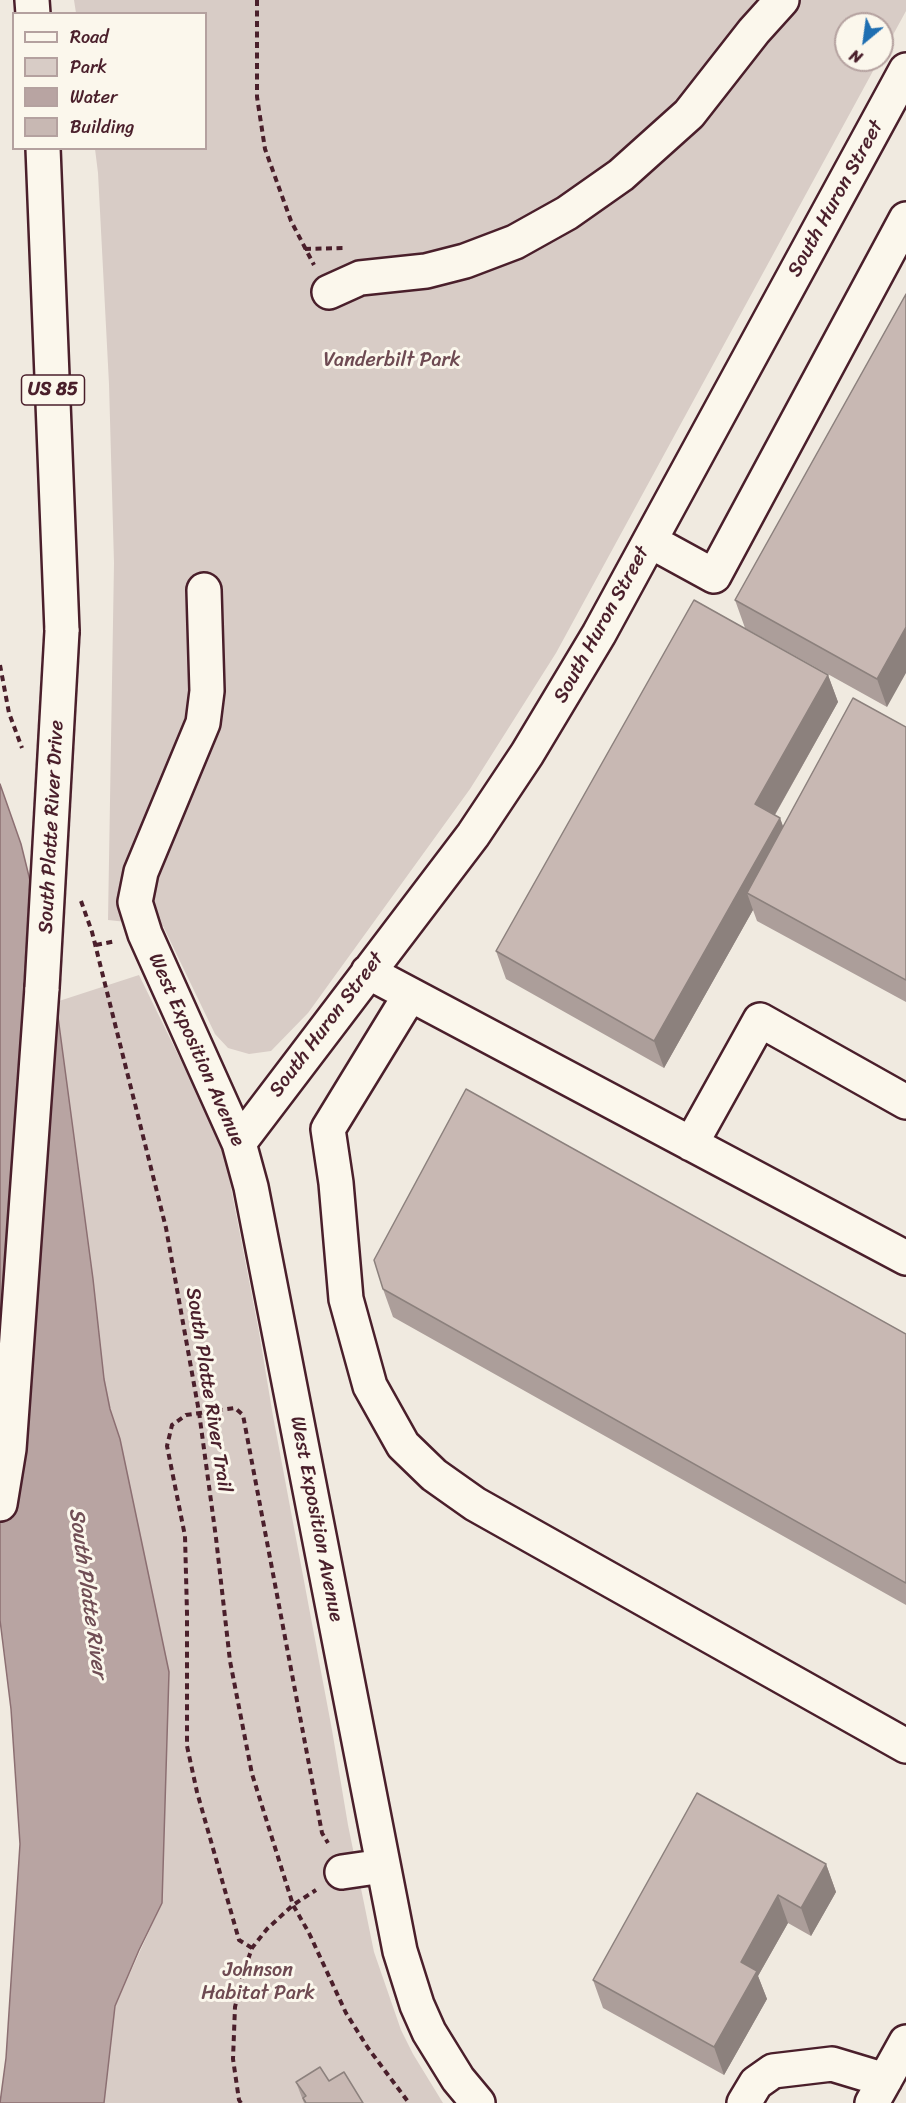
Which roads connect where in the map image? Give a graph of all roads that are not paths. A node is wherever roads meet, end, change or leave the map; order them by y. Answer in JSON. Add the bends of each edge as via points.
{"nodes":[{"id":1,"x":782,"y":0,"type":"edge"},
{"id":2,"x":906,"y":70,"type":"edge"},
{"id":3,"x":43,"y":150,"type":"edge"},
{"id":4,"x":906,"y":219,"type":"edge"},
{"id":5,"x":329,"y":292,"type":"dead end"},
{"id":6,"x":650,"y":540,"type":"junction"},
{"id":7,"x":204,"y":590,"type":"dead end"},
{"id":8,"x":368,"y":972,"type":"junction"},
{"id":9,"x":410,"y":995,"type":"junction"},
{"id":10,"x":906,"y":1102,"type":"edge"},
{"id":11,"x":239,"y":1143,"type":"junction"},
{"id":12,"x":691,"y":1144,"type":"junction"},
{"id":13,"x":906,"y":1258,"type":"edge"},
{"id":14,"x":0,"y":1504,"type":"edge"},
{"id":15,"x":906,"y":1746,"type":"edge"},
{"id":16,"x":383,"y":1866,"type":"junction"},
{"id":17,"x":342,"y":1872,"type":"road end"},
{"id":18,"x":906,"y":2042,"type":"edge"},
{"id":19,"x":879,"y":2092,"type":"edge"},
{"id":20,"x":478,"y":2103,"type":"edge"},
{"id":21,"x":744,"y":2103,"type":"edge"}],
"edges":[{"from":1,"to":5,"type":"main road","via":[[689,114],[585,202],[544,227],[488,253],[426,271],[360,278]]},
{"from":2,"to":6,"type":"main road","name":"South Huron Street"},
{"from":3,"to":14,"type":"main road","name":"South Platte River Drive","number":"US 85","bridge":true,"via":[[62,631],[22,1282],[9,1449]]},
{"from":4,"to":6,"type":"main road","via":[[714,576]]},
{"from":6,"to":8,"type":"main road","name":"South Huron Street","via":[[509,782]]},
{"from":7,"to":11,"type":"main road","name":"West Exposition Avenue","via":[[207,691],[203,723],[141,872],[135,902],[145,934]]},
{"from":8,"to":9,"type":"main road"},
{"from":8,"to":11,"type":"main road","name":"South Huron Street"},
{"from":9,"to":12,"type":"main road"},
{"from":9,"to":15,"type":"main road","via":[[328,1129],[346,1299],[370,1386],[403,1445],[475,1504]]},
{"from":10,"to":12,"type":"main road","via":[[760,1020]]},
{"from":11,"to":16,"type":"main road","name":"West Exposition Avenue","via":[[264,1252]]},
{"from":12,"to":13,"type":"main road"},
{"from":16,"to":17,"type":"main road"},
{"from":16,"to":20,"type":"main road","name":"West Exposition Avenue","via":[[400,1951],[417,2005],[442,2056]]},
{"from":18,"to":19,"type":"main road"},
{"from":19,"to":21,"type":"main road","via":[[832,2064],[773,2071],[756,2083]]}]}
